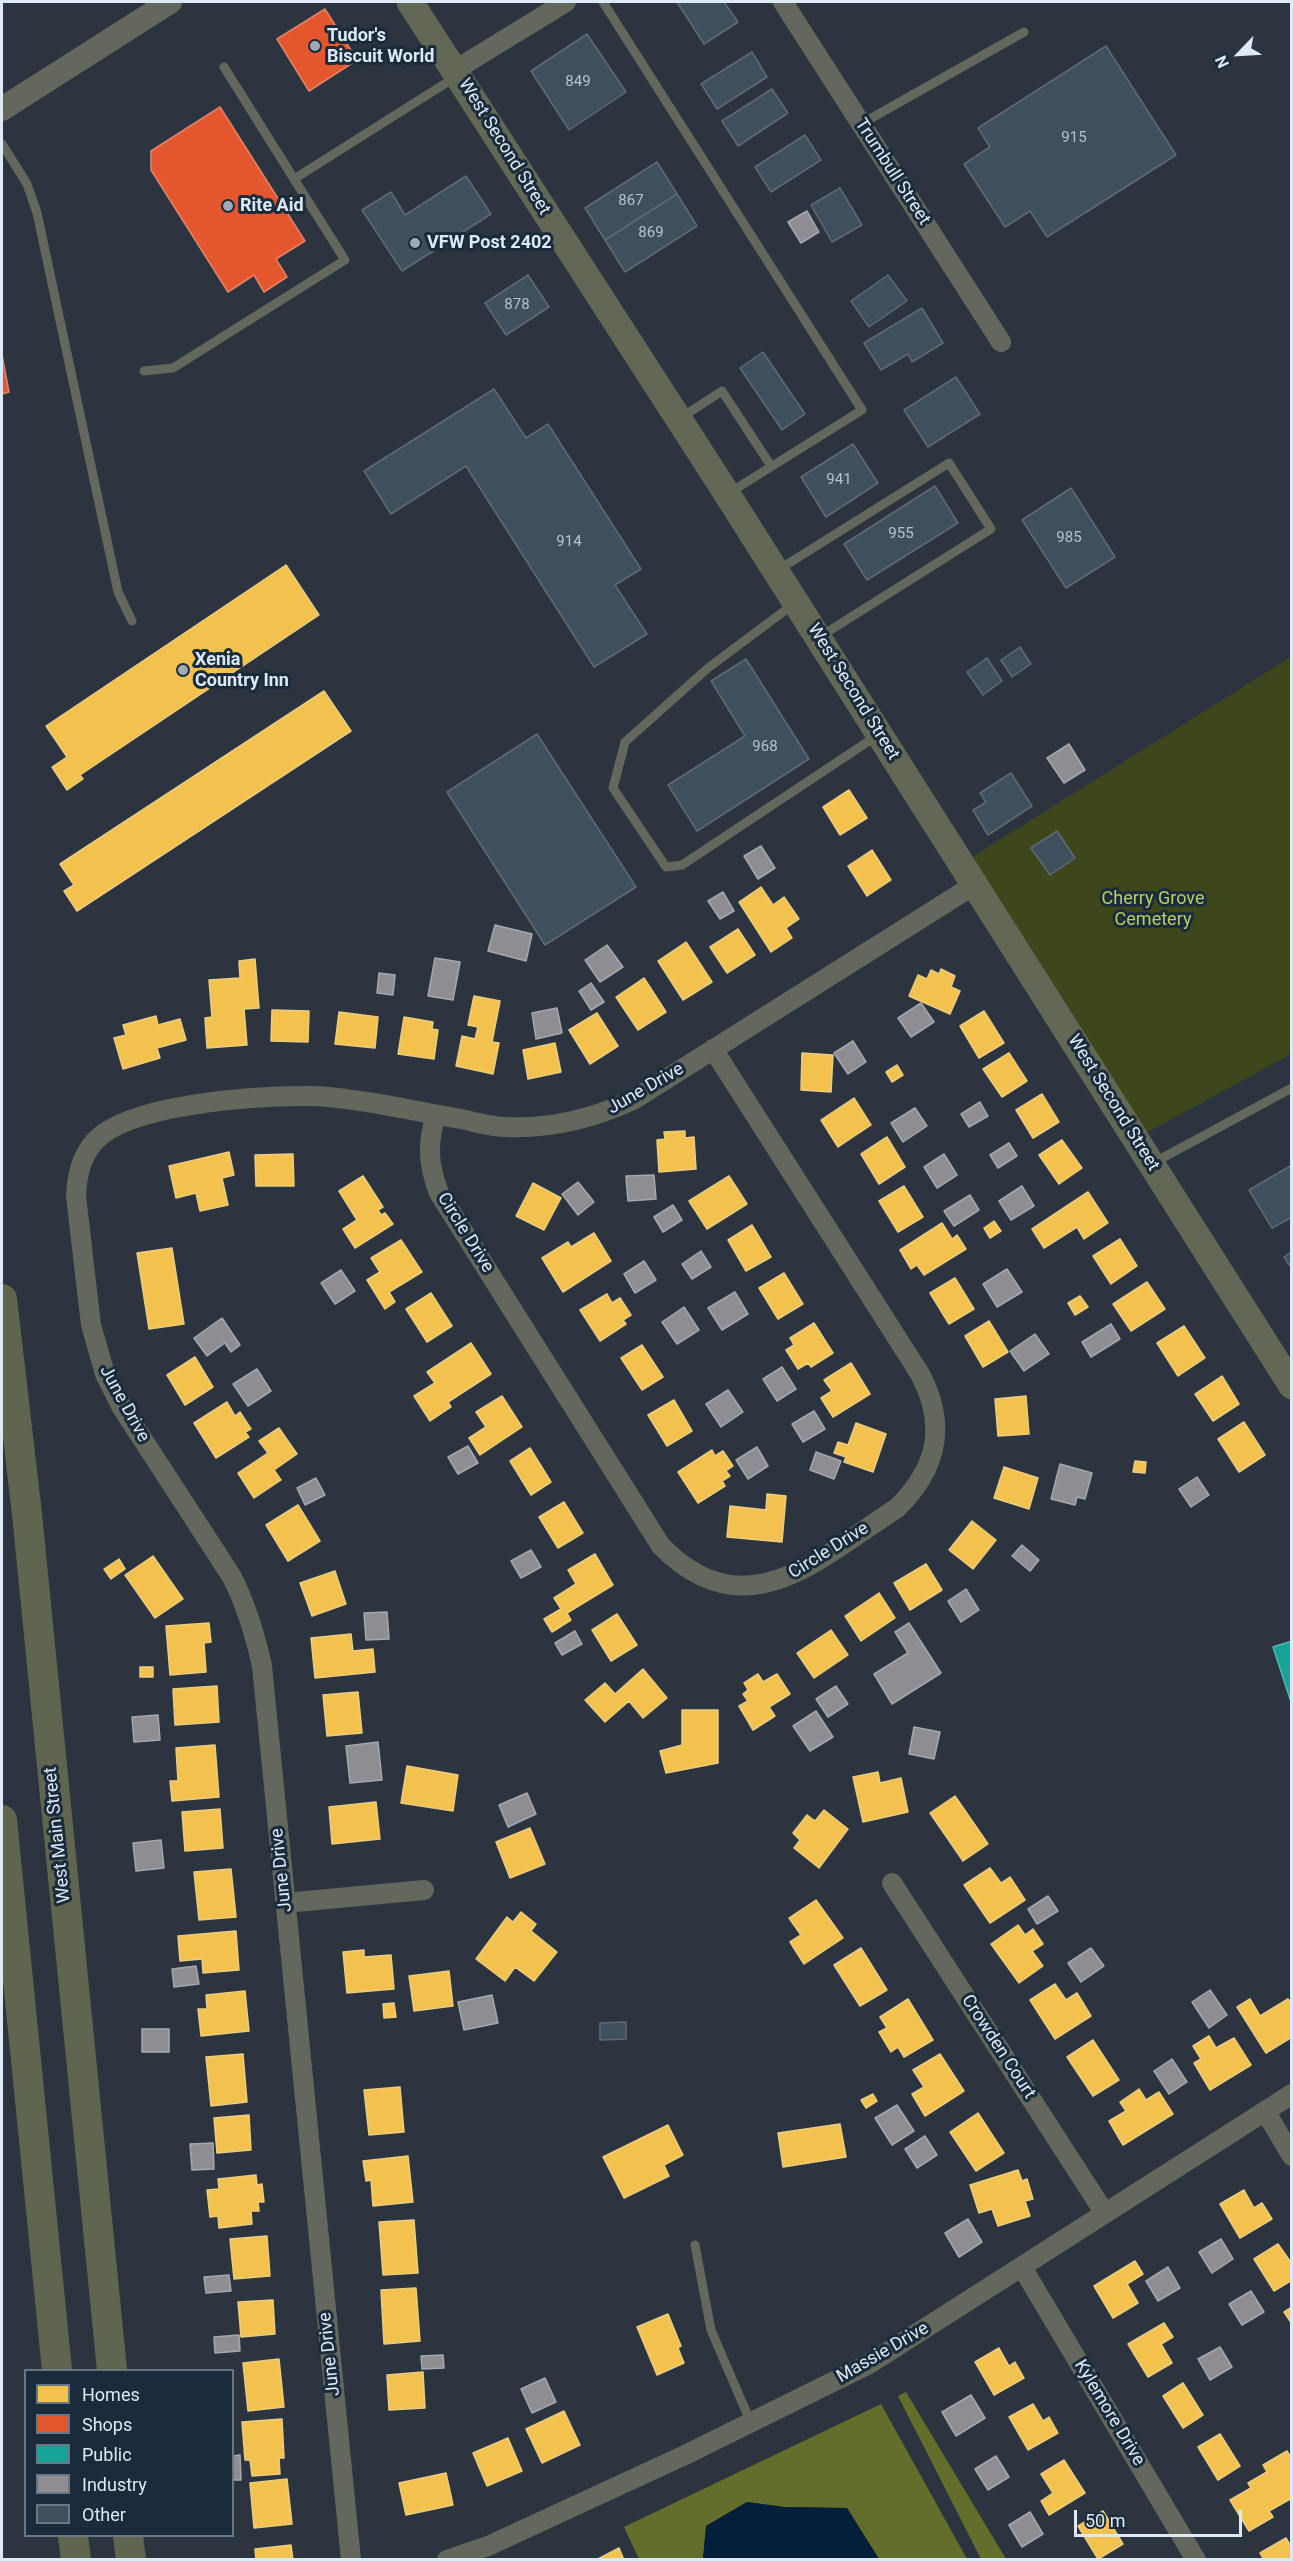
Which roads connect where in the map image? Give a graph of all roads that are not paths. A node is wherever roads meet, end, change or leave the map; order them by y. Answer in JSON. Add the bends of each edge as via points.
{"nodes":[{"id":1,"x":168,"y":2,"type":"edge"},
{"id":2,"x":410,"y":2,"type":"edge"},
{"id":3,"x":566,"y":2,"type":"edge"},
{"id":4,"x":603,"y":2,"type":"edge"},
{"id":5,"x":783,"y":2,"type":"edge"},
{"id":6,"x":1023,"y":32,"type":"dead end"},
{"id":7,"x":224,"y":67,"type":"dead end"},
{"id":8,"x":457,"y":72,"type":"junction"},
{"id":9,"x":2,"y":109,"type":"edge"},
{"id":10,"x":861,"y":124,"type":"junction"},
{"id":11,"x":2,"y":144,"type":"edge"},
{"id":12,"x":294,"y":179,"type":"junction"},
{"id":13,"x":1001,"y":342,"type":"dead end"},
{"id":14,"x":144,"y":371,"type":"dead end"},
{"id":15,"x":679,"y":419,"type":"junction"},
{"id":16,"x":771,"y":466,"type":"junction"},
{"id":17,"x":727,"y":494,"type":"junction"},
{"id":18,"x":776,"y":572,"type":"junction"},
{"id":19,"x":796,"y":602,"type":"junction"},
{"id":20,"x":132,"y":621,"type":"dead end"},
{"id":21,"x":818,"y":638,"type":"junction"},
{"id":22,"x":880,"y":734,"type":"junction"},
{"id":23,"x":974,"y":885,"type":"junction"},
{"id":24,"x":713,"y":1049,"type":"junction"},
{"id":25,"x":1292,"y":1088,"type":"edge"},
{"id":26,"x":436,"y":1115,"type":"junction"},
{"id":27,"x":1151,"y":1164,"type":"junction"},
{"id":28,"x":2,"y":1299,"type":"edge"},
{"id":29,"x":1292,"y":1386,"type":"edge"},
{"id":30,"x":2,"y":1820,"type":"edge"},
{"id":31,"x":892,"y":1883,"type":"dead end"},
{"id":32,"x":424,"y":1890,"type":"dead end"},
{"id":33,"x":285,"y":1903,"type":"junction"},
{"id":34,"x":1292,"y":2094,"type":"edge"},
{"id":35,"x":1265,"y":2111,"type":"junction"},
{"id":36,"x":1292,"y":2156,"type":"edge"},
{"id":37,"x":1104,"y":2212,"type":"junction"},
{"id":38,"x":695,"y":2245,"type":"dead end"},
{"id":39,"x":1022,"y":2267,"type":"junction"},
{"id":40,"x":57,"y":2369,"type":"edge"},
{"id":41,"x":112,"y":2369,"type":"edge"},
{"id":42,"x":751,"y":2422,"type":"junction"},
{"id":43,"x":74,"y":2537,"type":"edge"},
{"id":44,"x":128,"y":2537,"type":"edge"},
{"id":45,"x":76,"y":2559,"type":"edge"},
{"id":46,"x":131,"y":2559,"type":"edge"},
{"id":47,"x":351,"y":2559,"type":"edge"},
{"id":48,"x":447,"y":2559,"type":"edge"},
{"id":49,"x":1196,"y":2559,"type":"edge"}],
"edges":[{"from":1,"to":9,"type":"street"},
{"from":2,"to":8,"type":"main road","name":"West Second Street"},
{"from":3,"to":8,"type":"street"},
{"from":4,"to":16,"type":"lane","via":[[862,410]]},
{"from":5,"to":10,"type":"street","name":"Trumbull Street"},
{"from":6,"to":10,"type":"lane"},
{"from":7,"to":12,"type":"lane"},
{"from":8,"to":12,"type":"lane"},
{"from":8,"to":15,"type":"main road","name":"West Second Street"},
{"from":10,"to":13,"type":"street","name":"Trumbull Street"},
{"from":11,"to":20,"type":"lane","via":[[27,184],[38,213],[118,592]]},
{"from":12,"to":14,"type":"lane","via":[[345,260],[173,368]]},
{"from":15,"to":16,"type":"lane","via":[[722,391]]},
{"from":15,"to":17,"type":"main road","name":"West Second Street"},
{"from":16,"to":17,"type":"lane"},
{"from":17,"to":18,"type":"main road","name":"West Second Street"},
{"from":18,"to":19,"type":"main road","name":"West Second Street"},
{"from":18,"to":21,"type":"lane","via":[[949,463],[991,529]]},
{"from":19,"to":21,"type":"main road","name":"West Second Street"},
{"from":19,"to":22,"type":"lane","via":[[708,668],[625,742],[613,788],[666,867],[682,865]]},
{"from":21,"to":22,"type":"main road","name":"West Second Street"},
{"from":22,"to":23,"type":"main road","name":"West Second Street"},
{"from":23,"to":24,"type":"street","name":"June Drive"},
{"from":23,"to":27,"type":"main road","name":"West Second Street"},
{"from":24,"to":26,"type":"street","name":"June Drive","via":[[633,1100],[576,1122],[504,1127]]},
{"from":24,"to":26,"type":"street","name":"Circle Drive","via":[[920,1374],[929,1390],[936,1423],[932,1455],[923,1477],[897,1508],[799,1571],[770,1583],[732,1586],[710,1581],[687,1570],[662,1546],[439,1193],[429,1153]]},
{"from":25,"to":27,"type":"lane"},
{"from":26,"to":33,"type":"street","name":"June Drive","via":[[307,1095],[189,1106],[117,1125],[94,1142],[77,1178],[91,1325],[105,1374],[121,1406],[232,1577],[254,1629],[262,1666]]},
{"from":27,"to":29,"type":"main road","name":"West Second Street"},
{"from":28,"to":41,"type":"main road","name":"West Main Street"},
{"from":30,"to":40,"type":"main road"},
{"from":31,"to":37,"type":"street","name":"Crowden Court"},
{"from":32,"to":33,"type":"street"},
{"from":33,"to":47,"type":"street","name":"June Drive"},
{"from":34,"to":35,"type":"street","name":"Massie Drive"},
{"from":35,"to":36,"type":"street"},
{"from":35,"to":37,"type":"street","name":"Massie Drive"},
{"from":37,"to":39,"type":"street","name":"Massie Drive"},
{"from":38,"to":42,"type":"lane","via":[[711,2330]]},
{"from":39,"to":42,"type":"street","name":"Massie Drive","via":[[869,2364]]},
{"from":39,"to":49,"type":"street","name":"Kylemore Drive"},
{"from":42,"to":48,"type":"street","name":"Massie Drive","via":[[488,2546]]},
{"from":43,"to":45,"type":"main road"},
{"from":44,"to":46,"type":"main road"}]}
